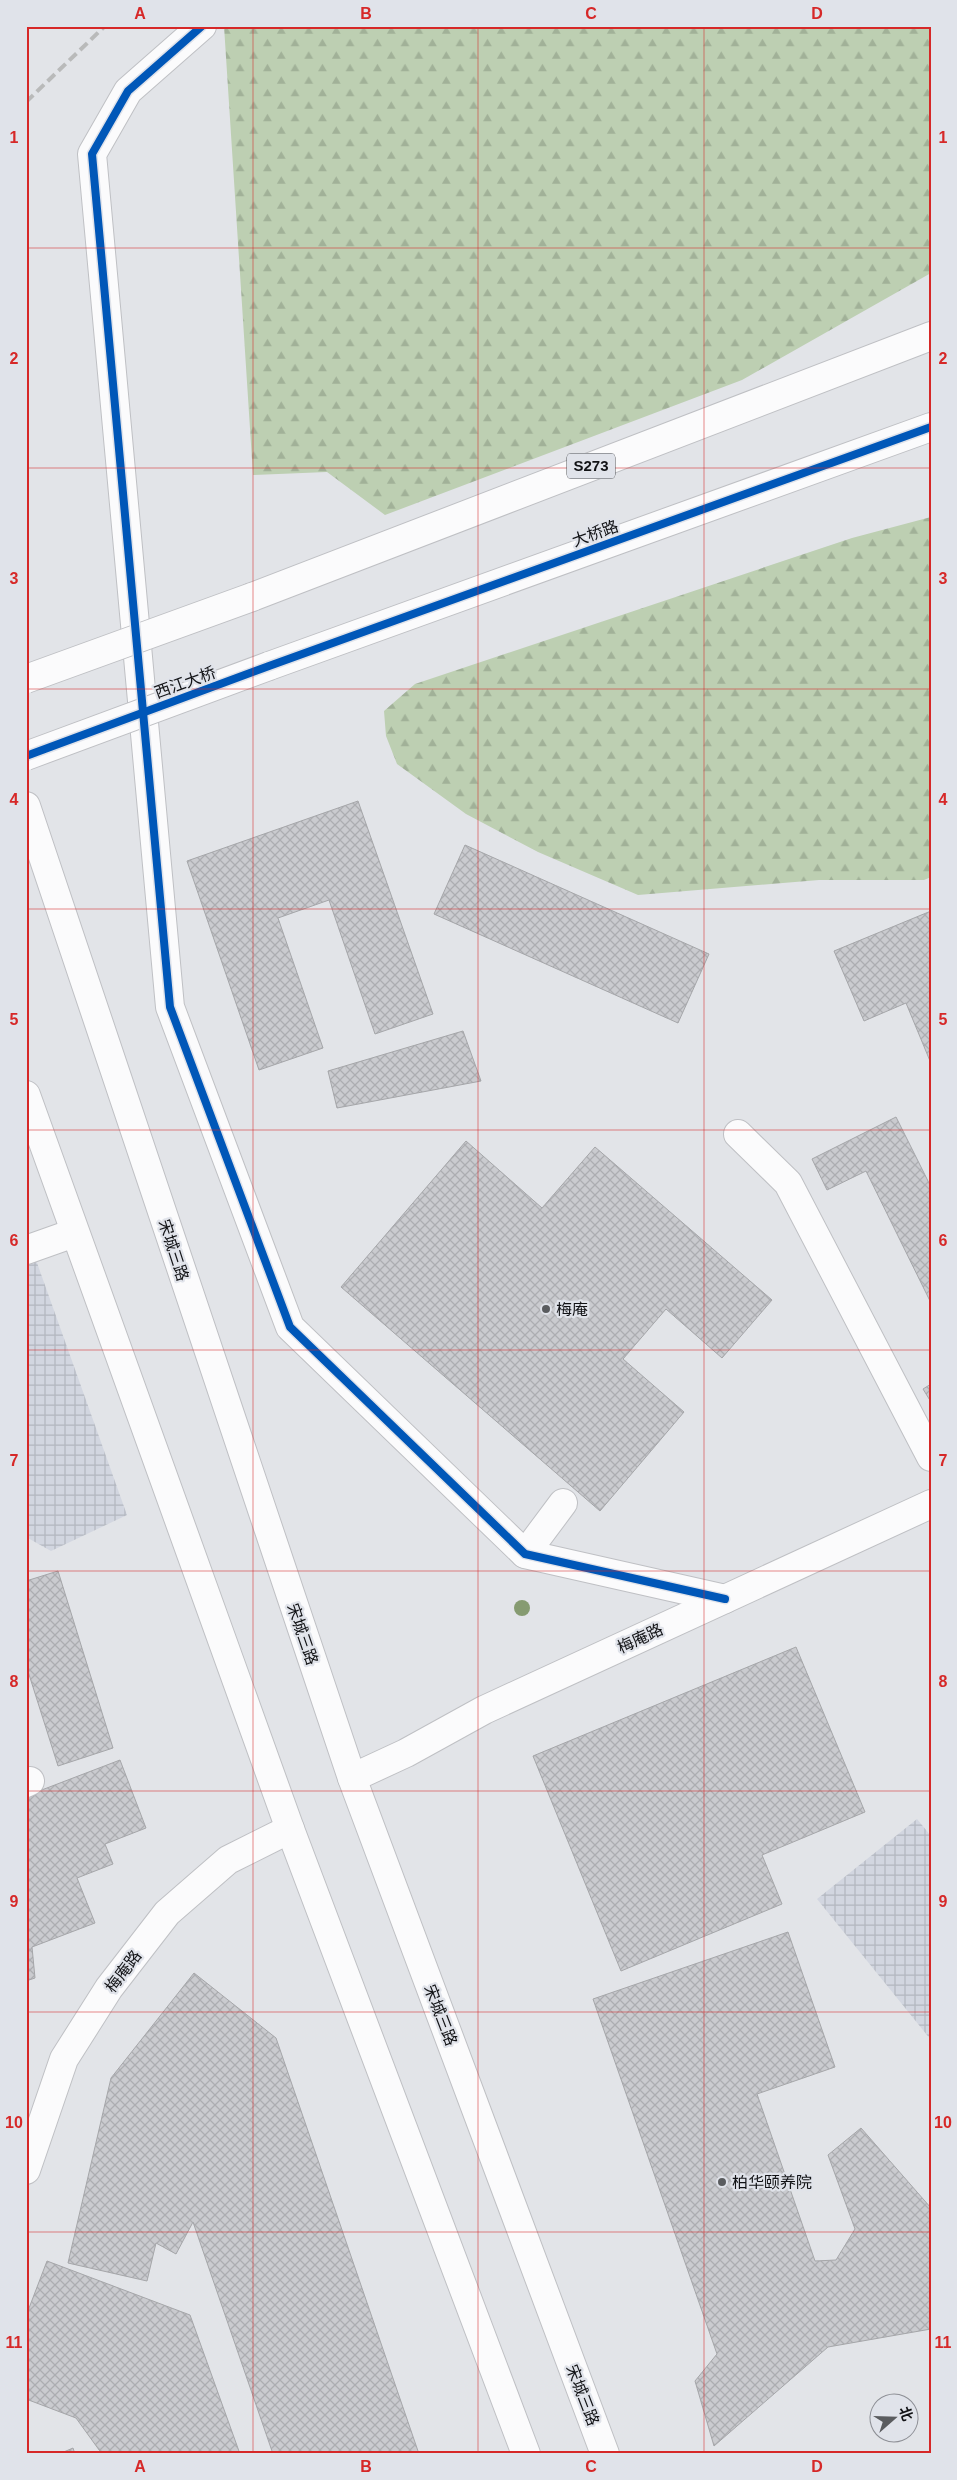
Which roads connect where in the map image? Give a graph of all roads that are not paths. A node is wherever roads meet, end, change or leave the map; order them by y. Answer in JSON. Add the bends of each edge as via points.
{"nodes":[{"id":1,"x":202,"y":26,"type":"edge"},
{"id":2,"x":931,"y":336,"type":"edge"},
{"id":3,"x":931,"y":427,"type":"edge"},
{"id":4,"x":269,"y":666,"type":"joint"},
{"id":5,"x":26,"y":679,"type":"edge"},
{"id":6,"x":26,"y":756,"type":"edge"},
{"id":7,"x":26,"y":806,"type":"edge"},
{"id":8,"x":26,"y":1095,"type":"edge"},
{"id":9,"x":738,"y":1134,"type":"dead end"},
{"id":10,"x":74,"y":1233,"type":"junction"},
{"id":11,"x":26,"y":1250,"type":"edge"},
{"id":12,"x":931,"y":1457,"type":"edge"},
{"id":13,"x":563,"y":1503,"type":"dead end"},
{"id":14,"x":931,"y":1504,"type":"edge"},
{"id":15,"x":525,"y":1554,"type":"junction"},
{"id":16,"x":725,"y":1599,"type":"junction"},
{"id":17,"x":352,"y":1778,"type":"junction"},
{"id":18,"x":290,"y":1829,"type":"junction"},
{"id":19,"x":26,"y":2170,"type":"edge"},
{"id":20,"x":526,"y":2454,"type":"edge"},
{"id":21,"x":605,"y":2454,"type":"edge"}],
"edges":[{"from":1,"to":15,"type":"main road","via":[[128,91],[92,154],[170,1007],[290,1327]]},
{"from":2,"to":5,"type":"main road","number":"S273","bridge":true,"via":[[252,597]]},
{"from":3,"to":4,"type":"main road","name":"大桥路"},
{"from":4,"to":6,"type":"main road","name":"西江大桥","bridge":true},
{"from":7,"to":17,"type":"main road","name":"宋城三路"},
{"from":8,"to":10,"type":"main road"},
{"from":9,"to":12,"type":"main road","via":[[788,1183]]},
{"from":10,"to":11,"type":"main road"},
{"from":10,"to":18,"type":"main road"},
{"from":13,"to":15,"type":"main road"},
{"from":14,"to":16,"type":"main road","name":"梅庵路"},
{"from":15,"to":16,"type":"main road"},
{"from":16,"to":17,"type":"main road","name":"梅庵路","via":[[484,1710],[406,1754]]},
{"from":17,"to":21,"type":"main road","name":"宋城三路"},
{"from":18,"to":19,"type":"main road","name":"梅庵路","via":[[228,1860],[167,1913],[109,1988],[64,2060]]},
{"from":18,"to":20,"type":"main road"}]}
